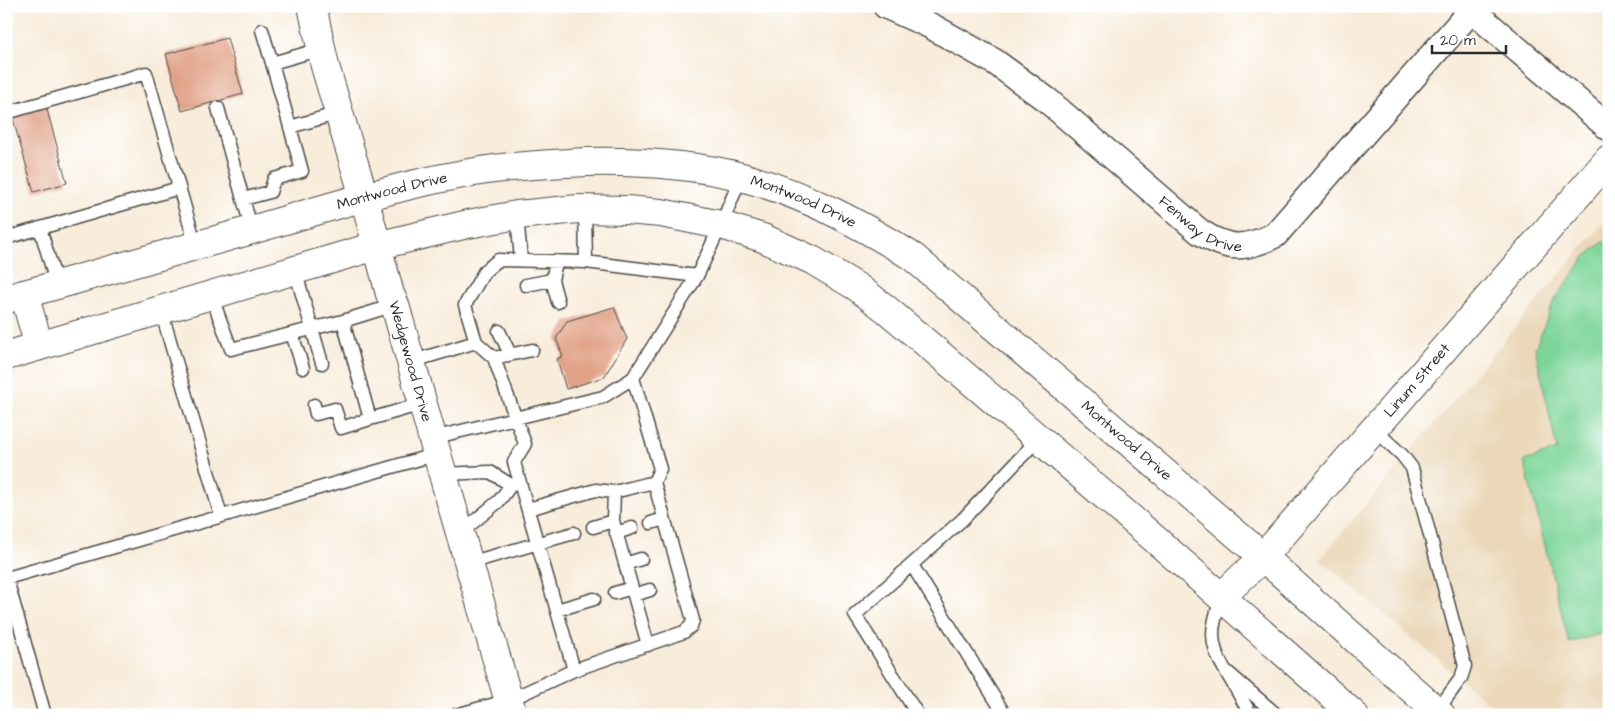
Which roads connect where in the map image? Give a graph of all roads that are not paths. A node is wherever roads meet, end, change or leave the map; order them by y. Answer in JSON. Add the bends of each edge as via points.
{"nodes":[{"id":1,"x":312,"y":6,"type":"edge"},
{"id":2,"x":886,"y":6,"type":"edge"},
{"id":3,"x":1471,"y":7,"type":"edge"},
{"id":4,"x":262,"y":30,"type":"dead end"},
{"id":5,"x":321,"y":49,"type":"junction"},
{"id":6,"x":272,"y":63,"type":"junction"},
{"id":7,"x":218,"y":108,"type":"dead end"},
{"id":8,"x":6,"y":113,"type":"edge"},
{"id":9,"x":339,"y":113,"type":"junction"},
{"id":10,"x":290,"y":127,"type":"junction"},
{"id":11,"x":1609,"y":128,"type":"edge"},
{"id":12,"x":1609,"y":159,"type":"edge"},
{"id":13,"x":741,"y":177,"type":"junction"},
{"id":14,"x":179,"y":188,"type":"junction"},
{"id":15,"x":364,"y":197,"type":"junction"},
{"id":16,"x":243,"y":199,"type":"junction"},
{"id":17,"x":585,"y":210,"type":"junction"},
{"id":18,"x":517,"y":215,"type":"junction"},
{"id":19,"x":721,"y":225,"type":"junction"},
{"id":20,"x":40,"y":228,"type":"junction"},
{"id":21,"x":252,"y":230,"type":"junction"},
{"id":22,"x":6,"y":238,"type":"edge"},
{"id":23,"x":196,"y":246,"type":"junction"},
{"id":24,"x":376,"y":246,"type":"junction"},
{"id":25,"x":521,"y":260,"type":"junction"},
{"id":26,"x":556,"y":262,"type":"junction"},
{"id":27,"x":586,"y":262,"type":"junction"},
{"id":28,"x":295,"y":270,"type":"junction"},
{"id":29,"x":697,"y":276,"type":"junction"},
{"id":30,"x":552,"y":280,"type":"junction"},
{"id":31,"x":56,"y":285,"type":"junction"},
{"id":32,"x":526,"y":285,"type":"dead end"},
{"id":33,"x":212,"y":294,"type":"junction"},
{"id":34,"x":15,"y":296,"type":"edge"},
{"id":35,"x":558,"y":302,"type":"dead end"},
{"id":36,"x":395,"y":305,"type":"junction"},
{"id":37,"x":161,"y":310,"type":"junction"},
{"id":38,"x":343,"y":321,"type":"junction"},
{"id":39,"x":312,"y":328,"type":"junction"},
{"id":40,"x":499,"y":331,"type":"dead end"},
{"id":41,"x":292,"y":334,"type":"junction"},
{"id":42,"x":476,"y":342,"type":"junction"},
{"id":43,"x":40,"y":346,"type":"junction"},
{"id":44,"x":532,"y":350,"type":"dead end"},
{"id":45,"x":510,"y":354,"type":"junction"},
{"id":46,"x":6,"y":356,"type":"edge"},
{"id":47,"x":494,"y":358,"type":"junction"},
{"id":48,"x":410,"y":362,"type":"junction"},
{"id":49,"x":322,"y":363,"type":"dead end"},
{"id":50,"x":303,"y":368,"type":"dead end"},
{"id":51,"x":632,"y":378,"type":"junction"},
{"id":52,"x":422,"y":404,"type":"junction"},
{"id":53,"x":314,"y":405,"type":"dead end"},
{"id":54,"x":515,"y":418,"type":"junction"},
{"id":55,"x":370,"y":419,"type":"junction"},
{"id":56,"x":1374,"y":429,"type":"junction"},
{"id":57,"x":1039,"y":438,"type":"junction"},
{"id":58,"x":437,"y":455,"type":"junction"},
{"id":59,"x":654,"y":482,"type":"junction"},
{"id":60,"x":516,"y":484,"type":"junction"},
{"id":61,"x":614,"y":492,"type":"junction"},
{"id":62,"x":528,"y":509,"type":"junction"},
{"id":63,"x":221,"y":516,"type":"junction"},
{"id":64,"x":664,"y":519,"type":"junction"},
{"id":65,"x":651,"y":523,"type":"dead end"},
{"id":66,"x":593,"y":527,"type":"dead end"},
{"id":67,"x":614,"y":527,"type":"junction"},
{"id":68,"x":632,"y":528,"type":"dead end"},
{"id":69,"x":574,"y":532,"type":"dead end"},
{"id":70,"x":460,"y":533,"type":"junction"},
{"id":71,"x":538,"y":544,"type":"junction"},
{"id":72,"x":673,"y":550,"type":"junction"},
{"id":73,"x":660,"y":554,"type":"dead end"},
{"id":74,"x":1262,"y":556,"type":"junction"},
{"id":75,"x":642,"y":559,"type":"dead end"},
{"id":76,"x":469,"y":563,"type":"junction"},
{"id":77,"x":625,"y":564,"type":"junction"},
{"id":78,"x":912,"y":565,"type":"junction"},
{"id":79,"x":7,"y":577,"type":"edge"},
{"id":80,"x":650,"y":590,"type":"dead end"},
{"id":81,"x":633,"y":592,"type":"junction"},
{"id":82,"x":615,"y":593,"type":"dead end"},
{"id":83,"x":1222,"y":596,"type":"junction"},
{"id":84,"x":594,"y":599,"type":"dead end"},
{"id":85,"x":557,"y":610,"type":"junction"},
{"id":86,"x":648,"y":645,"type":"junction"},
{"id":87,"x":574,"y":670,"type":"junction"},
{"id":88,"x":1225,"y":670,"type":"junction"},
{"id":89,"x":511,"y":708,"type":"edge"},
{"id":90,"x":1439,"y":713,"type":"edge"},
{"id":91,"x":45,"y":715,"type":"edge"},
{"id":92,"x":456,"y":715,"type":"edge"},
{"id":93,"x":918,"y":715,"type":"edge"},
{"id":94,"x":1005,"y":715,"type":"edge"},
{"id":95,"x":1251,"y":715,"type":"edge"},
{"id":96,"x":1277,"y":715,"type":"edge"},
{"id":97,"x":1354,"y":715,"type":"edge"}],
"edges":[{"from":1,"to":5,"type":"main road","name":"Wedgewood Drive"},
{"from":2,"to":3,"type":"street","name":"Fenway Drive","via":[[931,26],[995,62],[1047,100],[1200,232],[1216,242],[1234,246],[1258,243],[1274,236]]},
{"from":3,"to":11,"type":"street"},
{"from":4,"to":6,"type":"lane"},
{"from":5,"to":6,"type":"lane"},
{"from":5,"to":9,"type":"main road","name":"Wedgewood Drive"},
{"from":6,"to":10,"type":"lane"},
{"from":7,"to":16,"type":"lane"},
{"from":8,"to":14,"type":"lane","via":[[146,73]]},
{"from":9,"to":10,"type":"lane"},
{"from":9,"to":15,"type":"main road","name":"Wedgewood Drive"},
{"from":10,"to":16,"type":"lane","via":[[302,171],[274,179],[270,192]]},
{"from":12,"to":56,"type":"main road","name":"Linum Street"},
{"from":13,"to":15,"type":"main road","name":"Montwood Drive","via":[[675,164],[536,164],[437,179]]},
{"from":13,"to":19,"type":"lane"},
{"from":13,"to":74,"type":"main road","name":"Montwood Drive","via":[[822,206],[865,227],[913,257]]},
{"from":14,"to":20,"type":"lane"},
{"from":14,"to":23,"type":"lane"},
{"from":15,"to":21,"type":"main road","name":"Montwood Drive"},
{"from":15,"to":24,"type":"main road","name":"Wedgewood Drive"},
{"from":16,"to":21,"type":"lane"},
{"from":17,"to":18,"type":"main road"},
{"from":17,"to":19,"type":"main road","via":[[661,213]]},
{"from":17,"to":27,"type":"lane"},
{"from":18,"to":24,"type":"main road"},
{"from":18,"to":25,"type":"lane"},
{"from":19,"to":29,"type":"lane"},
{"from":19,"to":57,"type":"main road","via":[[796,252],[857,287]]},
{"from":20,"to":22,"type":"lane"},
{"from":20,"to":31,"type":"lane"},
{"from":21,"to":23,"type":"main road","name":"Montwood Drive"},
{"from":23,"to":31,"type":"main road","name":"Montwood Drive"},
{"from":24,"to":28,"type":"main road"},
{"from":24,"to":36,"type":"main road","name":"Wedgewood Drive"},
{"from":25,"to":26,"type":"lane"},
{"from":25,"to":42,"type":"lane","via":[[498,260],[484,272],[465,305]]},
{"from":26,"to":27,"type":"lane"},
{"from":26,"to":30,"type":"lane"},
{"from":27,"to":29,"type":"lane"},
{"from":28,"to":33,"type":"main road"},
{"from":28,"to":39,"type":"lane"},
{"from":29,"to":51,"type":"lane"},
{"from":30,"to":32,"type":"lane"},
{"from":30,"to":35,"type":"lane"},
{"from":31,"to":34,"type":"main road","name":"Montwood Drive"},
{"from":33,"to":37,"type":"main road"},
{"from":33,"to":41,"type":"lane","via":[[231,349]]},
{"from":34,"to":43,"type":"main road"},
{"from":36,"to":38,"type":"lane"},
{"from":36,"to":48,"type":"main road","name":"Wedgewood Drive"},
{"from":37,"to":43,"type":"main road"},
{"from":37,"to":63,"type":"lane"},
{"from":38,"to":39,"type":"lane"},
{"from":38,"to":55,"type":"lane"},
{"from":39,"to":41,"type":"lane"},
{"from":39,"to":49,"type":"lane"},
{"from":40,"to":45,"type":"lane"},
{"from":41,"to":50,"type":"lane"},
{"from":42,"to":47,"type":"lane"},
{"from":42,"to":48,"type":"lane"},
{"from":43,"to":46,"type":"main road"},
{"from":44,"to":45,"type":"lane"},
{"from":45,"to":47,"type":"lane"},
{"from":47,"to":54,"type":"lane"},
{"from":48,"to":52,"type":"main road","name":"Wedgewood Drive"},
{"from":51,"to":54,"type":"lane","via":[[603,397]]},
{"from":51,"to":59,"type":"lane","via":[[660,469]]},
{"from":52,"to":55,"type":"lane"},
{"from":52,"to":58,"type":"main road","name":"Wedgewood Drive"},
{"from":53,"to":55,"type":"lane","via":[[316,414],[334,404],[340,428]]},
{"from":54,"to":58,"type":"lane"},
{"from":54,"to":60,"type":"lane","via":[[525,444],[514,462]]},
{"from":56,"to":74,"type":"main road","name":"Linum Street"},
{"from":56,"to":90,"type":"lane","via":[[1412,468],[1465,666]]},
{"from":57,"to":78,"type":"lane","via":[[963,519]]},
{"from":57,"to":83,"type":"main road"},
{"from":58,"to":60,"type":"lane"},
{"from":58,"to":63,"type":"lane"},
{"from":58,"to":70,"type":"main road","name":"Wedgewood Drive"},
{"from":59,"to":61,"type":"lane"},
{"from":59,"to":64,"type":"lane"},
{"from":60,"to":62,"type":"lane"},
{"from":60,"to":70,"type":"lane"},
{"from":61,"to":62,"type":"lane","via":[[596,490]]},
{"from":61,"to":67,"type":"lane"},
{"from":62,"to":71,"type":"lane"},
{"from":63,"to":79,"type":"lane"},
{"from":64,"to":65,"type":"lane"},
{"from":64,"to":72,"type":"lane"},
{"from":66,"to":67,"type":"lane"},
{"from":67,"to":68,"type":"lane"},
{"from":67,"to":77,"type":"lane"},
{"from":69,"to":71,"type":"lane"},
{"from":70,"to":76,"type":"main road","name":"Wedgewood Drive"},
{"from":71,"to":76,"type":"lane"},
{"from":71,"to":85,"type":"lane"},
{"from":72,"to":73,"type":"lane"},
{"from":72,"to":86,"type":"lane","via":[[676,583],[693,620],[684,632]]},
{"from":74,"to":83,"type":"main road","name":"Linum Street"},
{"from":74,"to":90,"type":"main road","name":"Montwood Drive"},
{"from":75,"to":77,"type":"lane"},
{"from":76,"to":89,"type":"main road","name":"Wedgewood Drive"},
{"from":77,"to":81,"type":"lane"},
{"from":78,"to":93,"type":"lane","via":[[855,615]]},
{"from":78,"to":94,"type":"lane"},
{"from":79,"to":91,"type":"lane"},
{"from":80,"to":81,"type":"lane"},
{"from":81,"to":82,"type":"lane"},
{"from":81,"to":86,"type":"lane"},
{"from":83,"to":88,"type":"lane","via":[[1214,618],[1213,638],[1216,656]]},
{"from":83,"to":97,"type":"main road"},
{"from":84,"to":85,"type":"lane"},
{"from":85,"to":87,"type":"lane"},
{"from":86,"to":87,"type":"lane"},
{"from":87,"to":89,"type":"lane"},
{"from":88,"to":95,"type":"lane"},
{"from":88,"to":96,"type":"lane"},
{"from":89,"to":92,"type":"lane"}]}
